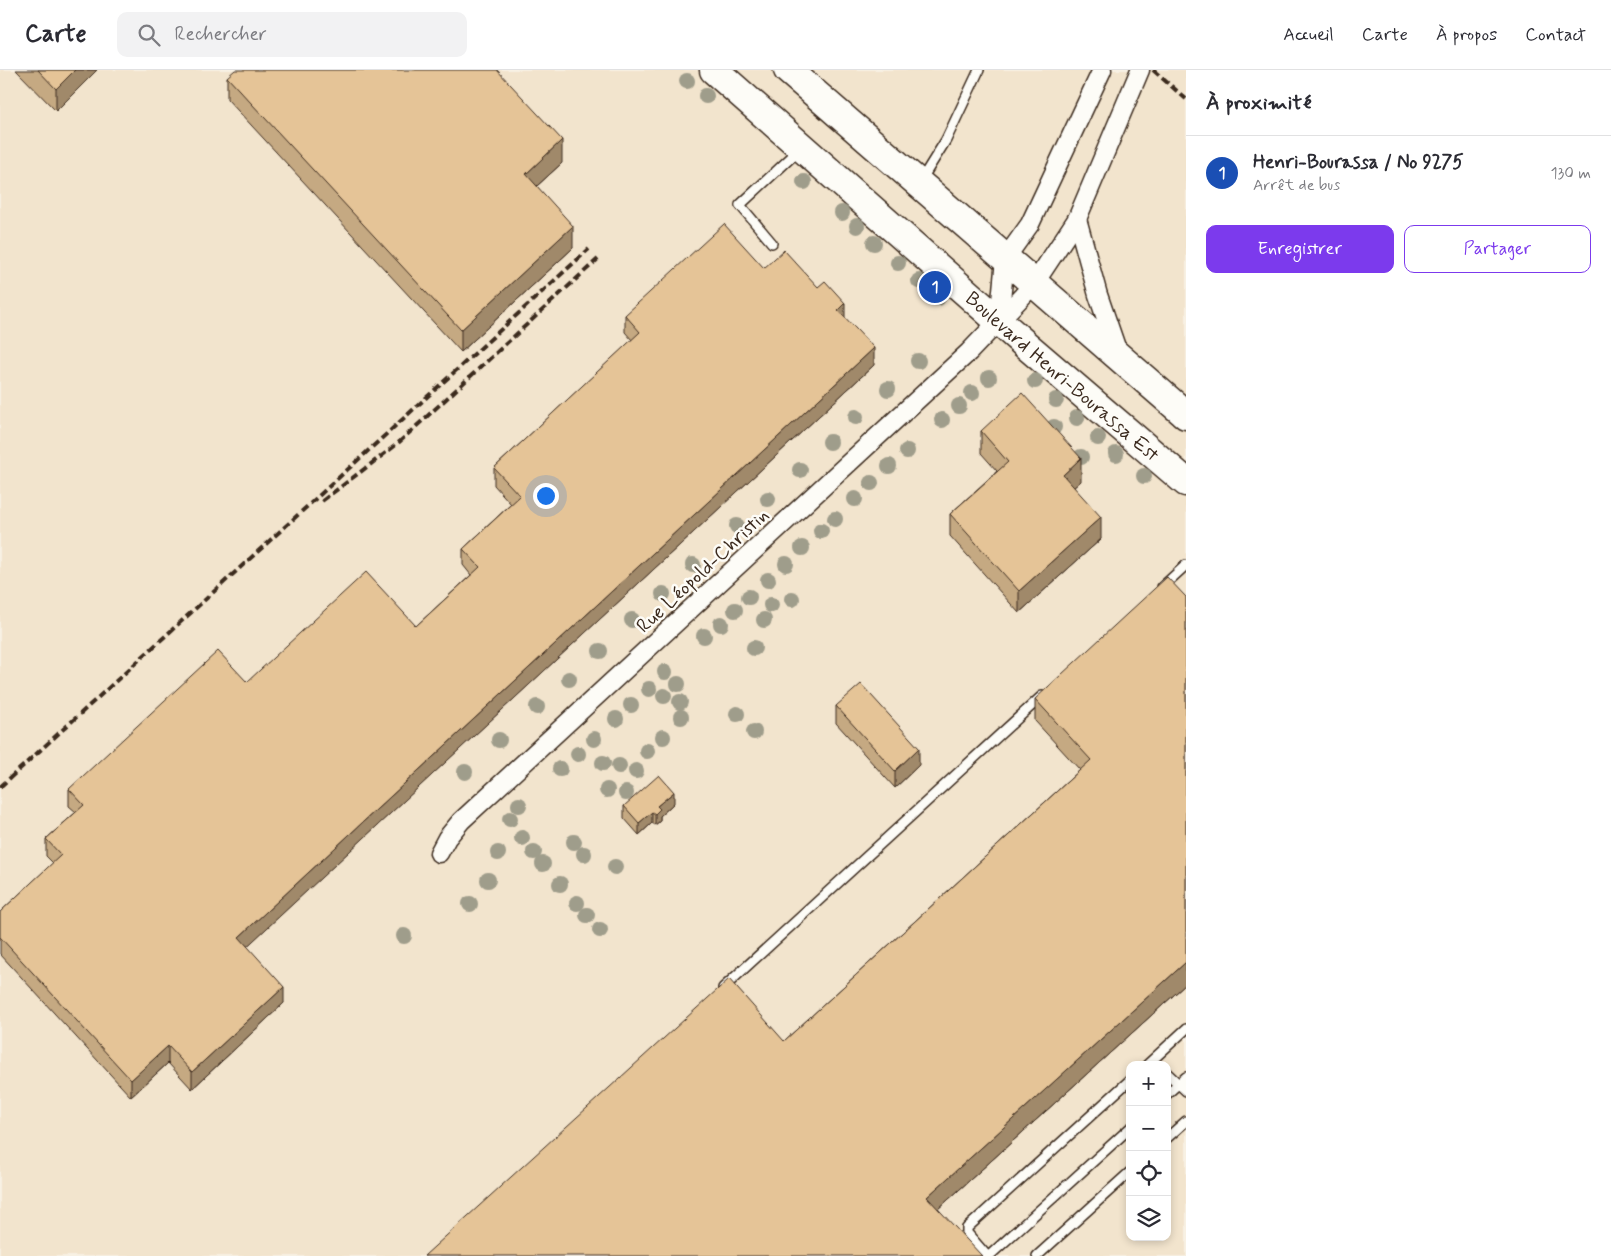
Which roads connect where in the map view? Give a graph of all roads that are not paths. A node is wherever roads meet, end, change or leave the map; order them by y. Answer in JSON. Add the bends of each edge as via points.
{"nodes":[{"id":1,"x":714,"y":70,"type":"edge"},
{"id":2,"x":788,"y":70,"type":"edge"},
{"id":3,"x":978,"y":70,"type":"edge"},
{"id":4,"x":1102,"y":70,"type":"edge"},
{"id":5,"x":1140,"y":70,"type":"edge"},
{"id":6,"x":802,"y":147,"type":"junction"},
{"id":7,"x":918,"y":184,"type":"junction"},
{"id":8,"x":1077,"y":219,"type":"junction"},
{"id":9,"x":772,"y":243,"type":"dead end"},
{"id":10,"x":1005,"y":259,"type":"junction"},
{"id":11,"x":1034,"y":284,"type":"junction"},
{"id":12,"x":1007,"y":313,"type":"junction"},
{"id":13,"x":1118,"y":356,"type":"junction"},
{"id":14,"x":1186,"y":415,"type":"edge"},
{"id":15,"x":1186,"y":482,"type":"edge"},
{"id":16,"x":1186,"y":565,"type":"edge"},
{"id":17,"x":1158,"y":591,"type":"edge"},
{"id":18,"x":1049,"y":690,"type":"edge"},
{"id":19,"x":438,"y":853,"type":"dead end"},
{"id":20,"x":717,"y":993,"type":"edge"},
{"id":21,"x":1186,"y":1029,"type":"edge"},
{"id":22,"x":1155,"y":1061,"type":"edge"},
{"id":23,"x":1171,"y":1077,"type":"edge"},
{"id":24,"x":1186,"y":1077,"type":"edge"},
{"id":25,"x":1126,"y":1084,"type":"edge"},
{"id":26,"x":1179,"y":1084,"type":"junction"},
{"id":27,"x":1171,"y":1091,"type":"edge"},
{"id":28,"x":1186,"y":1091,"type":"edge"},
{"id":29,"x":1186,"y":1121,"type":"edge"},
{"id":30,"x":1126,"y":1132,"type":"edge"},
{"id":31,"x":1171,"y":1134,"type":"edge"},
{"id":32,"x":1126,"y":1176,"type":"edge"},
{"id":33,"x":988,"y":1256,"type":"edge"},
{"id":34,"x":1037,"y":1256,"type":"edge"}],
"edges":[{"from":1,"to":6,"type":"main road","name":"Boulevard Henri-Bourassa Est"},
{"from":2,"to":7,"type":"main road"},
{"from":3,"to":7,"type":"lane","via":[[946,140]]},
{"from":4,"to":10,"type":"street","via":[[1030,224]]},
{"from":5,"to":8,"type":"street","name":"Rue Léopold-Christin"},
{"from":6,"to":9,"type":"lane","via":[[740,205]]},
{"from":6,"to":12,"type":"main road","name":"Boulevard Henri-Bourassa Est"},
{"from":7,"to":10,"type":"main road"},
{"from":8,"to":11,"type":"street","name":"Rue Léopold-Christin"},
{"from":8,"to":13,"type":"street"},
{"from":10,"to":11,"type":"main road"},
{"from":10,"to":12,"type":"street","via":[[1002,291]]},
{"from":11,"to":12,"type":"street","name":"Rue Léopold-Christin"},
{"from":11,"to":13,"type":"main road"},
{"from":12,"to":15,"type":"main road","name":"Boulevard Henri-Bourassa Est"},
{"from":12,"to":19,"type":"street","name":"Rue Léopold-Christin","via":[[969,352],[461,821]]},
{"from":13,"to":14,"type":"main road"},
{"from":16,"to":17,"type":"lane"},
{"from":18,"to":20,"type":"lane"},
{"from":21,"to":22,"type":"lane"},
{"from":23,"to":26,"type":"lane"},
{"from":24,"to":26,"type":"lane"},
{"from":25,"to":33,"type":"lane","via":[[967,1228],[967,1233]]},
{"from":26,"to":27,"type":"lane"},
{"from":26,"to":28,"type":"lane"},
{"from":29,"to":31,"type":"lane"},
{"from":30,"to":33,"type":"lane"},
{"from":32,"to":34,"type":"lane"}]}
